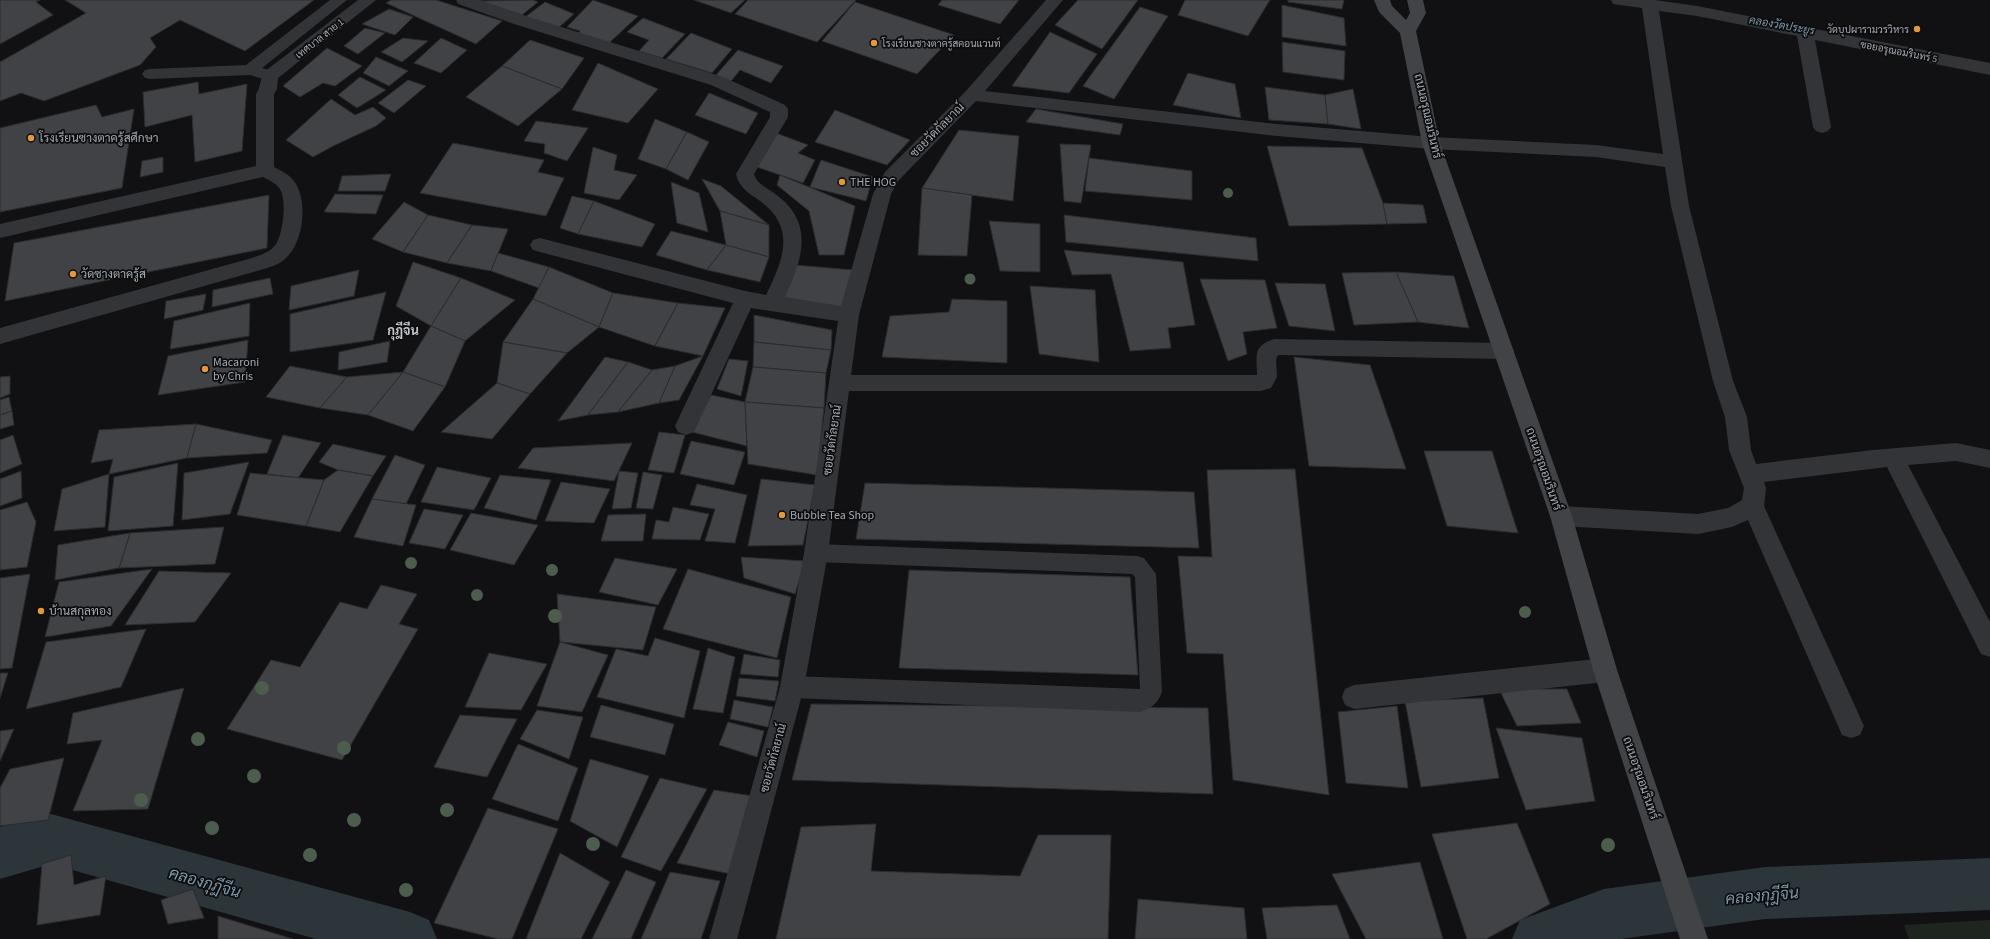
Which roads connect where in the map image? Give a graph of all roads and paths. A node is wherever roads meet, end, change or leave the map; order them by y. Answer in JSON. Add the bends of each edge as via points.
{"nodes":[{"id":1,"x":340,"y":0,"type":"edge"},
{"id":2,"x":368,"y":0,"type":"edge"},
{"id":3,"x":464,"y":0,"type":"edge"},
{"id":4,"x":1055,"y":0,"type":"edge"},
{"id":5,"x":1382,"y":0,"type":"edge"},
{"id":6,"x":1415,"y":0,"type":"edge"},
{"id":7,"x":1619,"y":0,"type":"edge"},
{"id":8,"x":1688,"y":5,"type":"edge"},
{"id":9,"x":1650,"y":6,"type":"junction"},
{"id":10,"x":1408,"y":31,"type":"junction"},
{"id":11,"x":1805,"y":32,"type":"junction"},
{"id":12,"x":1990,"y":69,"type":"edge"},
{"id":13,"x":250,"y":70,"type":"junction"},
{"id":14,"x":150,"y":74,"type":"dead end"},
{"id":15,"x":270,"y":76,"type":"junction"},
{"id":16,"x":972,"y":95,"type":"junction"},
{"id":17,"x":1822,"y":127,"type":"dead end"},
{"id":18,"x":1431,"y":142,"type":"junction"},
{"id":19,"x":1673,"y":162,"type":"junction"},
{"id":20,"x":265,"y":170,"type":"junction"},
{"id":21,"x":0,"y":231,"type":"edge"},
{"id":22,"x":540,"y":245,"type":"dead end"},
{"id":23,"x":744,"y":300,"type":"junction"},
{"id":24,"x":772,"y":304,"type":"junction"},
{"id":25,"x":849,"y":315,"type":"junction"},
{"id":26,"x":0,"y":336,"type":"edge"},
{"id":27,"x":1504,"y":350,"type":"junction"},
{"id":28,"x":841,"y":383,"type":"junction"},
{"id":29,"x":686,"y":426,"type":"dead end"},
{"id":30,"x":1893,"y":457,"type":"junction"},
{"id":31,"x":1990,"y":459,"type":"edge"},
{"id":32,"x":1750,"y":474,"type":"junction"},
{"id":33,"x":1753,"y":506,"type":"junction"},
{"id":34,"x":1560,"y":516,"type":"junction"},
{"id":35,"x":816,"y":553,"type":"junction"},
{"id":36,"x":1990,"y":646,"type":"edge"},
{"id":37,"x":1605,"y":670,"type":"junction"},
{"id":38,"x":792,"y":687,"type":"junction"},
{"id":39,"x":1354,"y":697,"type":"dead end"},
{"id":40,"x":1851,"y":726,"type":"dead end"},
{"id":41,"x":1691,"y":928,"type":"edge"},
{"id":42,"x":723,"y":939,"type":"edge"}],
"edges":[{"from":1,"to":13,"type":"lane"},
{"from":2,"to":15,"type":"street","name":"เทศบาล สาย 1"},
{"from":3,"to":24,"type":"street","via":[[717,81],[779,109],[779,117],[745,174],[750,185],[775,201],[786,212],[791,226],[793,250],[789,267]]},
{"from":4,"to":16,"type":"street","name":"ซอยวัดกัลยาณ์"},
{"from":5,"to":10,"type":"main road","via":[[1385,8]]},
{"from":6,"to":10,"type":"main road","via":[[1418,13]]},
{"from":7,"to":9,"type":"street","name":"ซอยอรุณอมรินทร์ 5"},
{"from":8,"to":9,"type":"street","name":"ซอยอรุณอมรินทร์ 5"},
{"from":8,"to":11,"type":"street","name":"ซอยอรุณอมรินทร์ 5"},
{"from":9,"to":19,"type":"street"},
{"from":10,"to":18,"type":"main road","name":"ถนนอรุณอมรินทร์"},
{"from":11,"to":12,"type":"street","name":"ซอยอรุณอมรินทร์ 5"},
{"from":11,"to":17,"type":"street"},
{"from":13,"to":14,"type":"lane"},
{"from":13,"to":15,"type":"lane"},
{"from":15,"to":20,"type":"street","via":[[265,94]]},
{"from":16,"to":18,"type":"street","via":[[1277,130]]},
{"from":16,"to":25,"type":"street","name":"ซอยวัดกัลยาณ์","via":[[891,177],[882,194]]},
{"from":18,"to":19,"type":"street","via":[[1596,152]]},
{"from":18,"to":27,"type":"main road","name":"ถนนอรุณอมรินทร์"},
{"from":19,"to":32,"type":"street","via":[[1684,221],[1723,380],[1736,417],[1740,450]]},
{"from":20,"to":21,"type":"street"},
{"from":20,"to":26,"type":"street","via":[[288,185],[293,198],[291,229],[284,248],[274,258]]},
{"from":22,"to":23,"type":"street"},
{"from":23,"to":24,"type":"street"},
{"from":23,"to":29,"type":"street"},
{"from":24,"to":25,"type":"street"},
{"from":25,"to":28,"type":"street","name":"ซอยวัดกัลยาณ์"},
{"from":27,"to":28,"type":"street","via":[[1274,347],[1265,356],[1267,376],[1264,382],[1260,383]]},
{"from":27,"to":34,"type":"main road","name":"ถนนอรุณอมรินทร์"},
{"from":28,"to":35,"type":"street","name":"ซอยวัดกัลยาณ์"},
{"from":30,"to":31,"type":"street","via":[[1956,452]]},
{"from":30,"to":32,"type":"street"},
{"from":30,"to":36,"type":"street"},
{"from":32,"to":33,"type":"street","via":[[1755,488]]},
{"from":33,"to":34,"type":"street","via":[[1732,518],[1698,524]]},
{"from":33,"to":40,"type":"street"},
{"from":34,"to":37,"type":"main road","name":"ถนนอรุณอมรินทร์"},
{"from":35,"to":38,"type":"street","name":"ซอยวัดกัลยาณ์"},
{"from":35,"to":38,"type":"lane","via":[[1138,565],[1145,574],[1151,692],[1146,699],[1140,701]]},
{"from":37,"to":39,"type":"street"},
{"from":37,"to":41,"type":"main road","name":"ถนนอรุณอมรินทร์"},
{"from":38,"to":42,"type":"street","name":"ซอยวัดกัลยาณ์"}]}
